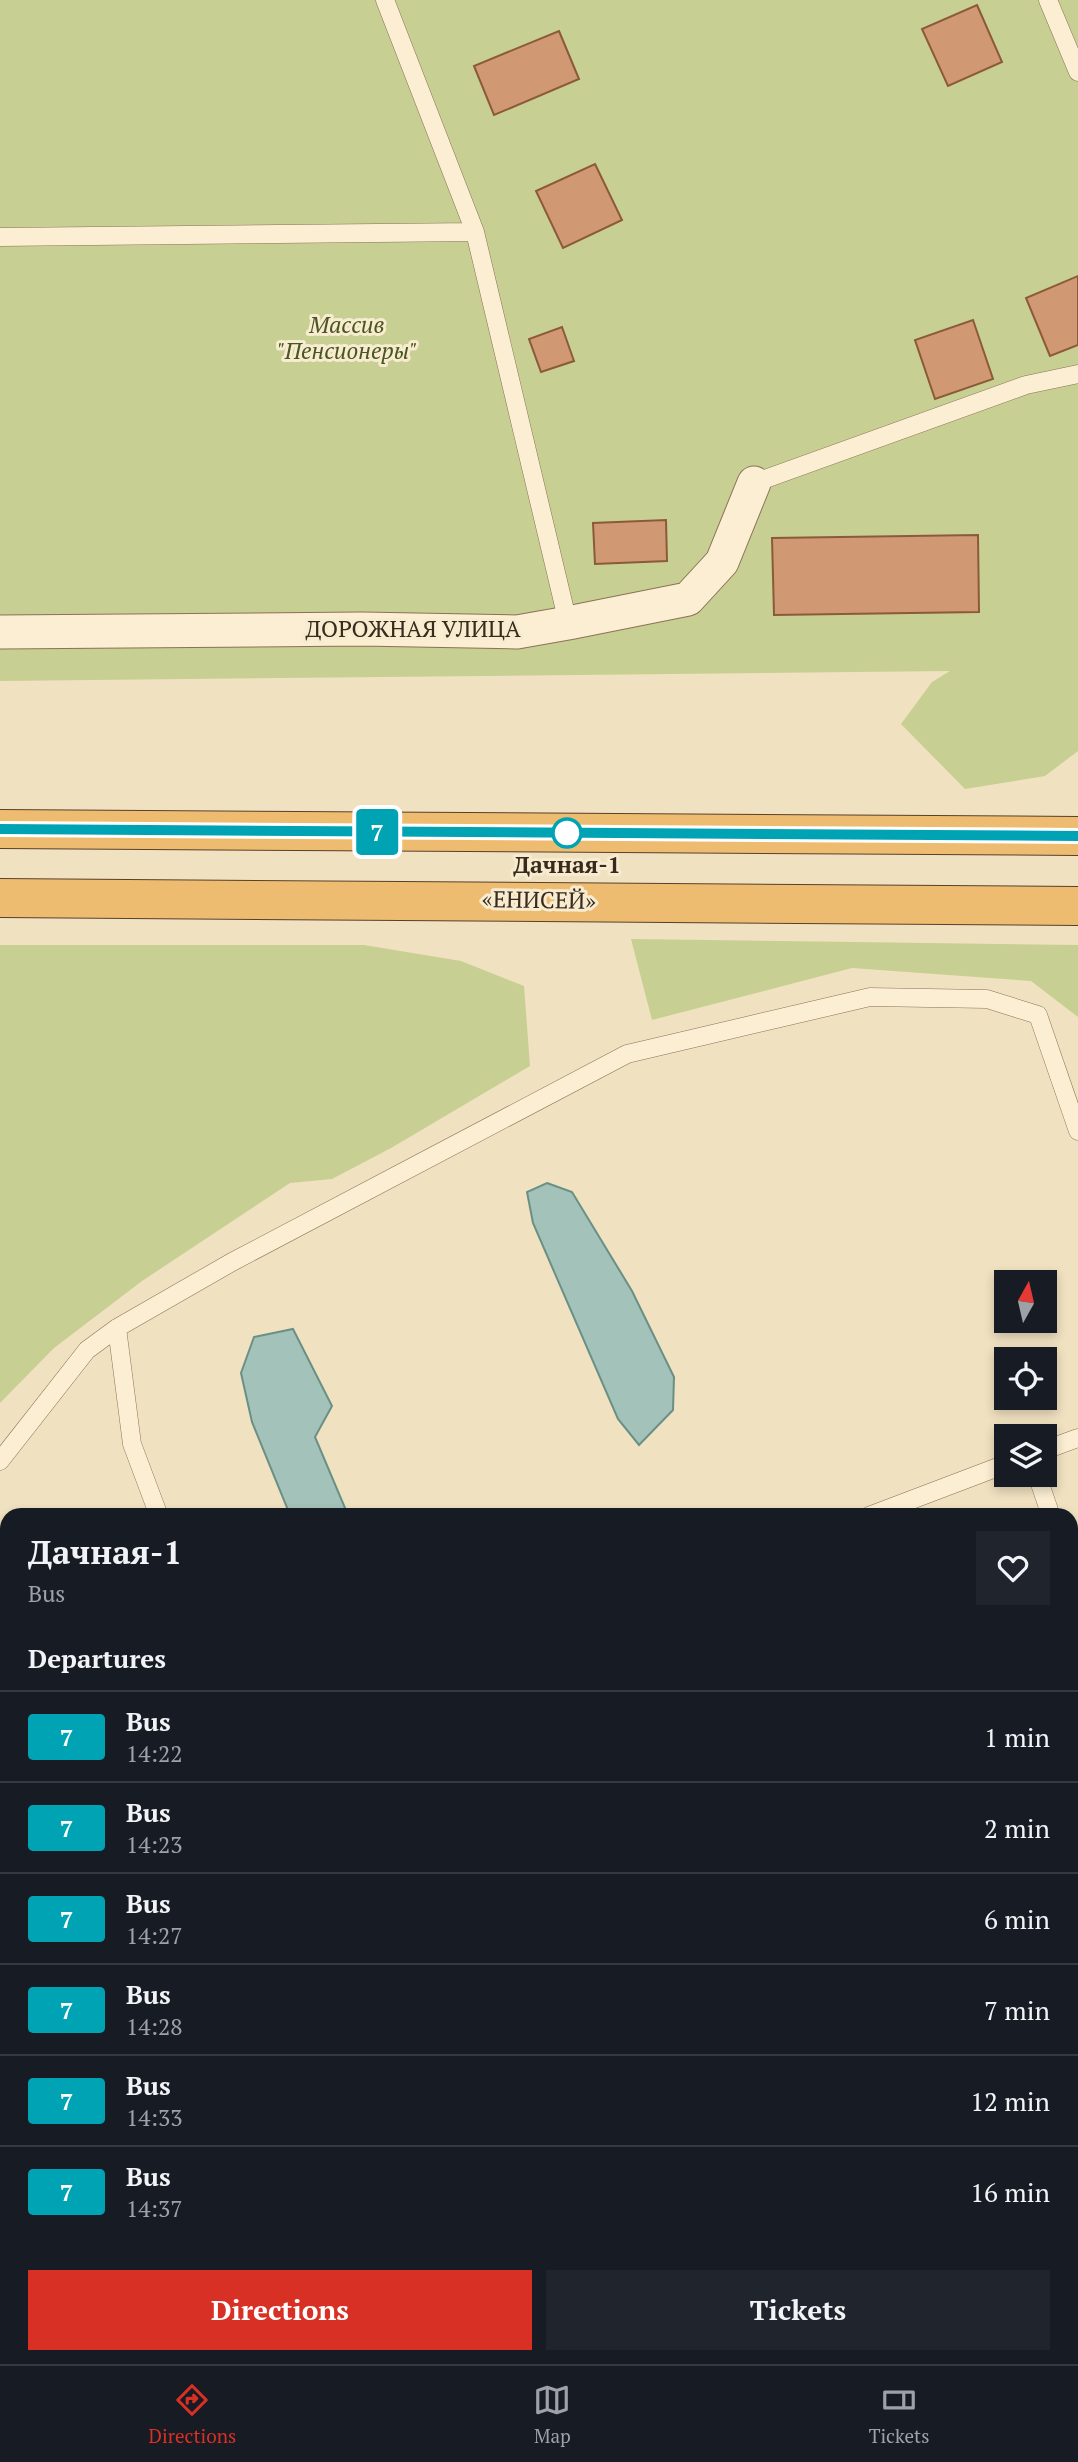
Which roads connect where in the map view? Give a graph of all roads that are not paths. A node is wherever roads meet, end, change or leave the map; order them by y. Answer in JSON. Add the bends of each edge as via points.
{"nodes":[{"id":1,"x":385,"y":0,"type":"edge"},
{"id":2,"x":1048,"y":0,"type":"edge"},
{"id":3,"x":1078,"y":72,"type":"edge"},
{"id":4,"x":475,"y":232,"type":"junction"},
{"id":5,"x":0,"y":237,"type":"edge"},
{"id":6,"x":1078,"y":374,"type":"edge"},
{"id":7,"x":754,"y":483,"type":"joint"},
{"id":8,"x":568,"y":623,"type":"junction"},
{"id":9,"x":0,"y":632,"type":"edge"},
{"id":10,"x":0,"y":829,"type":"edge"},
{"id":11,"x":1076,"y":832,"type":"edge"},
{"id":12,"x":0,"y":898,"type":"edge"},
{"id":13,"x":1078,"y":906,"type":"edge"},
{"id":14,"x":1078,"y":1131,"type":"edge"},
{"id":15,"x":117,"y":1328,"type":"junction"},
{"id":16,"x":1078,"y":1438,"type":"edge"},
{"id":17,"x":1057,"y":1446,"type":"edge"},
{"id":18,"x":0,"y":1461,"type":"edge"},
{"id":19,"x":994,"y":1469,"type":"edge"},
{"id":20,"x":1041,"y":1487,"type":"edge"},
{"id":21,"x":156,"y":1508,"type":"edge"},
{"id":22,"x":890,"y":1508,"type":"edge"},
{"id":23,"x":1048,"y":1508,"type":"edge"}],
"edges":[{"from":1,"to":4,"type":"lane"},
{"from":2,"to":3,"type":"lane"},
{"from":4,"to":5,"type":"lane"},
{"from":4,"to":8,"type":"lane"},
{"from":6,"to":7,"type":"lane","via":[[1026,385]]},
{"from":7,"to":8,"type":"street","name":"ДОРОЖНАЯ УЛИЦА","via":[[722,562],[688,599]]},
{"from":8,"to":9,"type":"street","name":"ДОРОЖНАЯ УЛИЦА","via":[[517,632]]},
{"from":10,"to":11,"type":"highway"},
{"from":12,"to":13,"type":"highway","name":"«ЕНИСЕЙ»"},
{"from":14,"to":15,"type":"lane","via":[[1038,1015],[987,999],[870,997],[627,1054],[232,1262]]},
{"from":15,"to":18,"type":"lane","via":[[87,1350]]},
{"from":15,"to":21,"type":"lane","via":[[132,1444]]},
{"from":16,"to":17,"type":"lane"},
{"from":19,"to":22,"type":"lane"},
{"from":20,"to":23,"type":"lane"}]}
